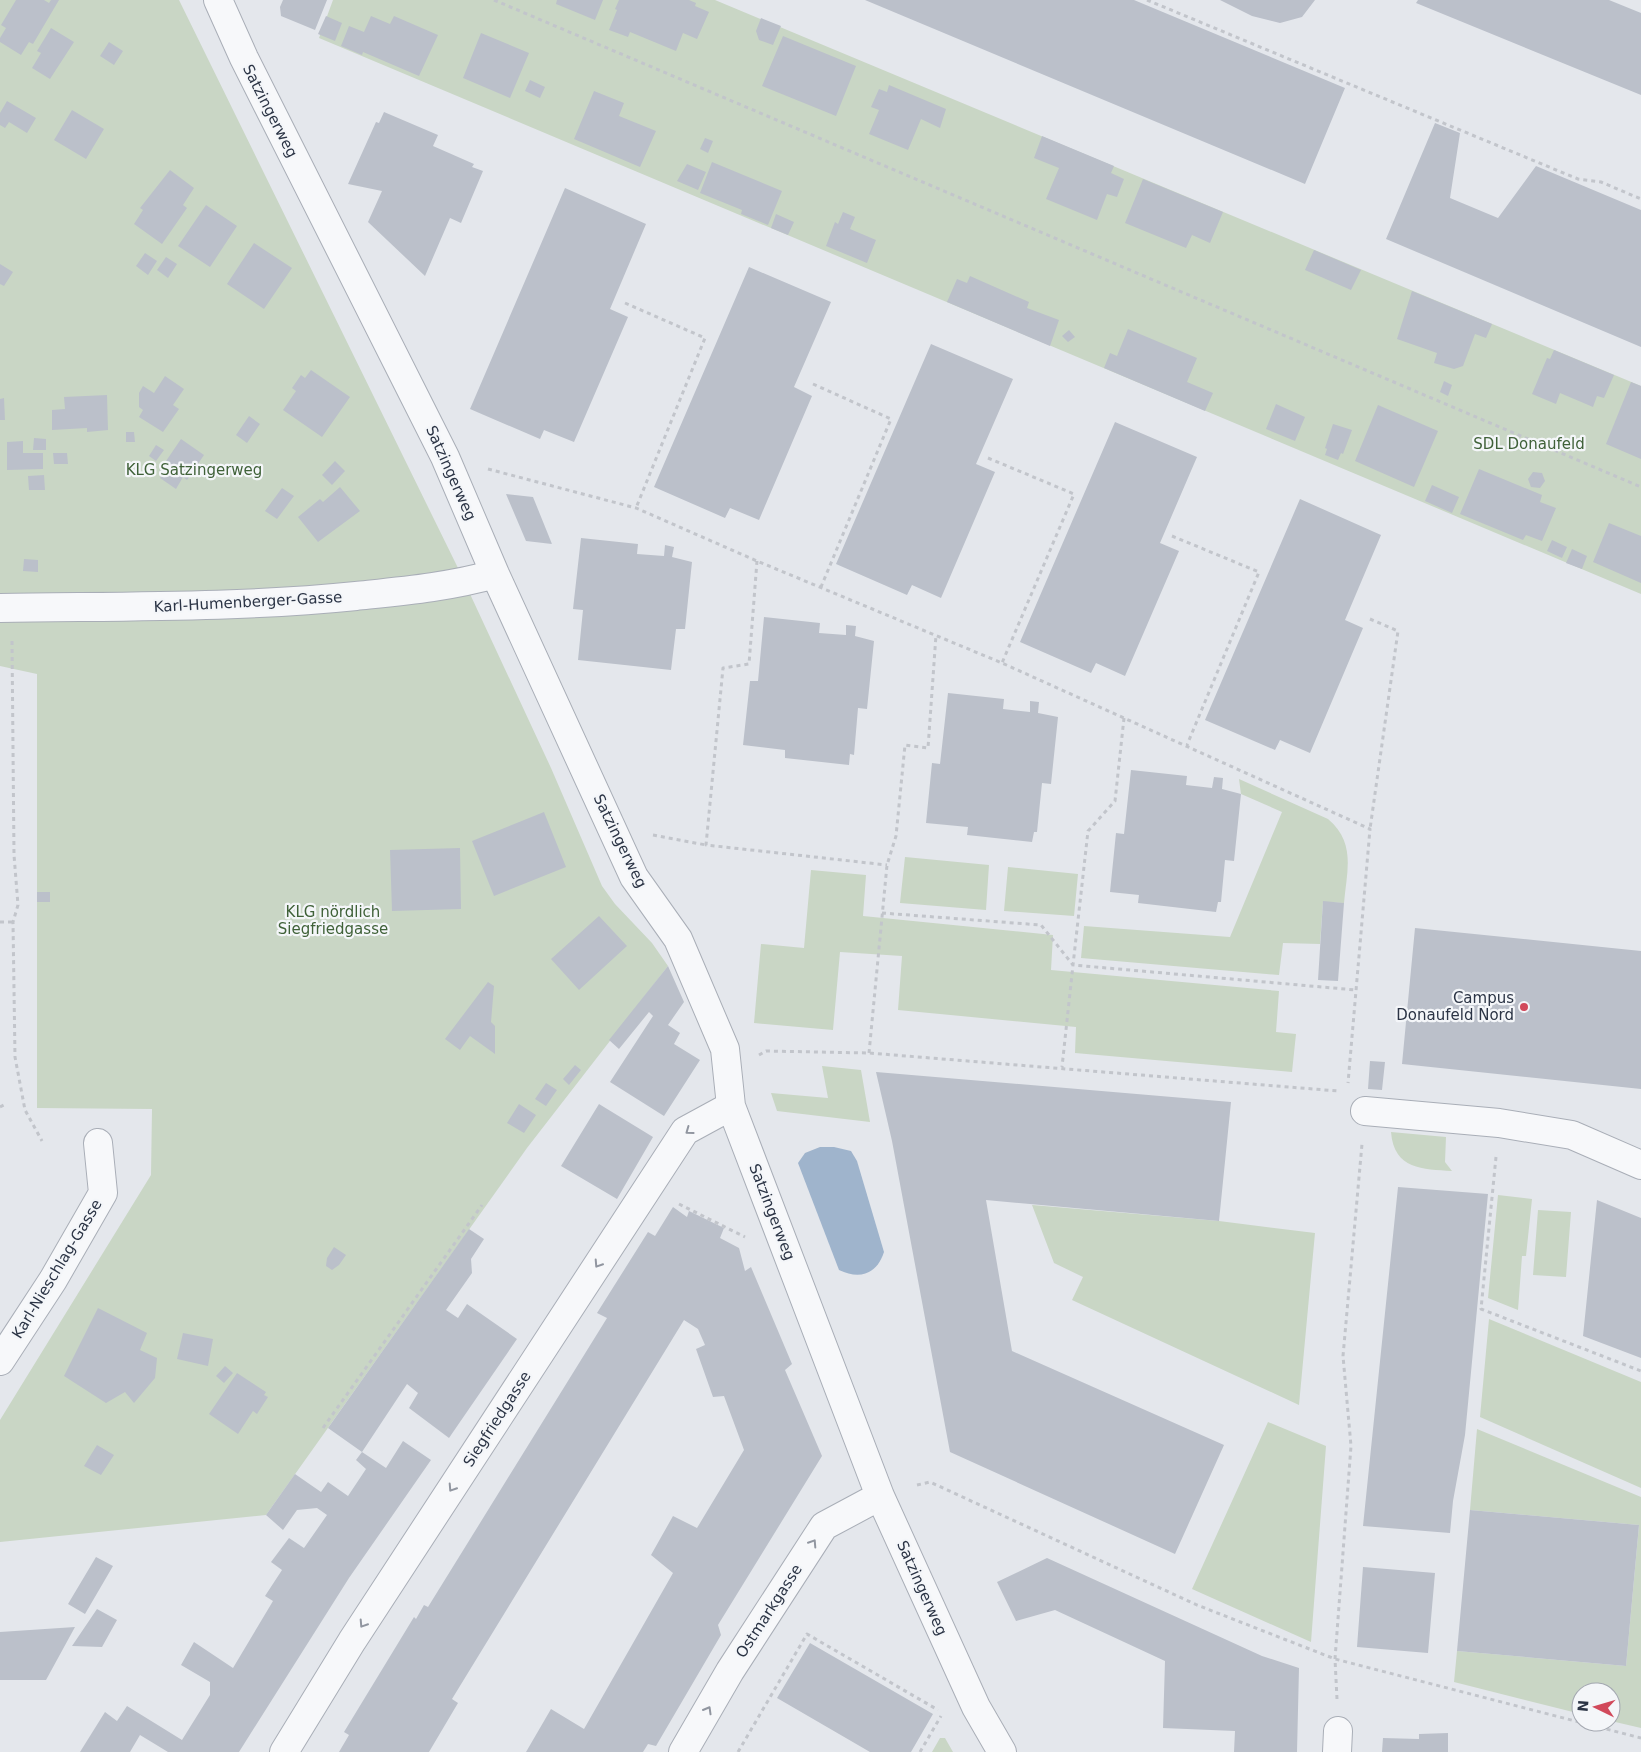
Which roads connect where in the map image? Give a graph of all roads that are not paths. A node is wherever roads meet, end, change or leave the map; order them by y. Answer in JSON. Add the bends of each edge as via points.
{"nodes":[{"id":1,"x":218,"y":0,"type":"edge"},
{"id":2,"x":495,"y":574,"type":"junction"},
{"id":3,"x":5,"y":608,"type":"edge"},
{"id":4,"x":731,"y":1106,"type":"junction"},
{"id":5,"x":1365,"y":1111,"type":"road end"},
{"id":6,"x":98,"y":1143,"type":"dead end"},
{"id":7,"x":1641,"y":1165,"type":"edge"},
{"id":8,"x":0,"y":1361,"type":"edge"},
{"id":9,"x":880,"y":1496,"type":"junction"},
{"id":10,"x":284,"y":1752,"type":"edge"},
{"id":11,"x":683,"y":1752,"type":"edge"},
{"id":12,"x":1002,"y":1752,"type":"edge"}],
"edges":[{"from":1,"to":2,"type":"street","name":"Satzingerweg","via":[[244,58],[445,457]]},
{"from":2,"to":3,"type":"street","name":"Karl-Humenberger-Gasse","via":[[439,587],[305,601],[177,607]]},
{"from":2,"to":4,"type":"street","name":"Satzingerweg","via":[[634,877],[678,939],[725,1050]]},
{"from":4,"to":9,"type":"street","name":"Satzingerweg"},
{"from":4,"to":10,"type":"street","name":"Siegfriedgasse","one_way":true,"via":[[685,1131],[352,1641]]},
{"from":5,"to":7,"type":"street","via":[[1499,1123],[1572,1135]]},
{"from":6,"to":8,"type":"street","name":"Karl-Nieschlag-Gasse","via":[[103,1193],[53,1280]]},
{"from":11,"to":9,"type":"street","name":"Ostmarkgasse","one_way":true,"via":[[730,1671],[824,1526]]},
{"from":9,"to":12,"type":"street","name":"Satzingerweg","via":[[976,1707]]}]}
